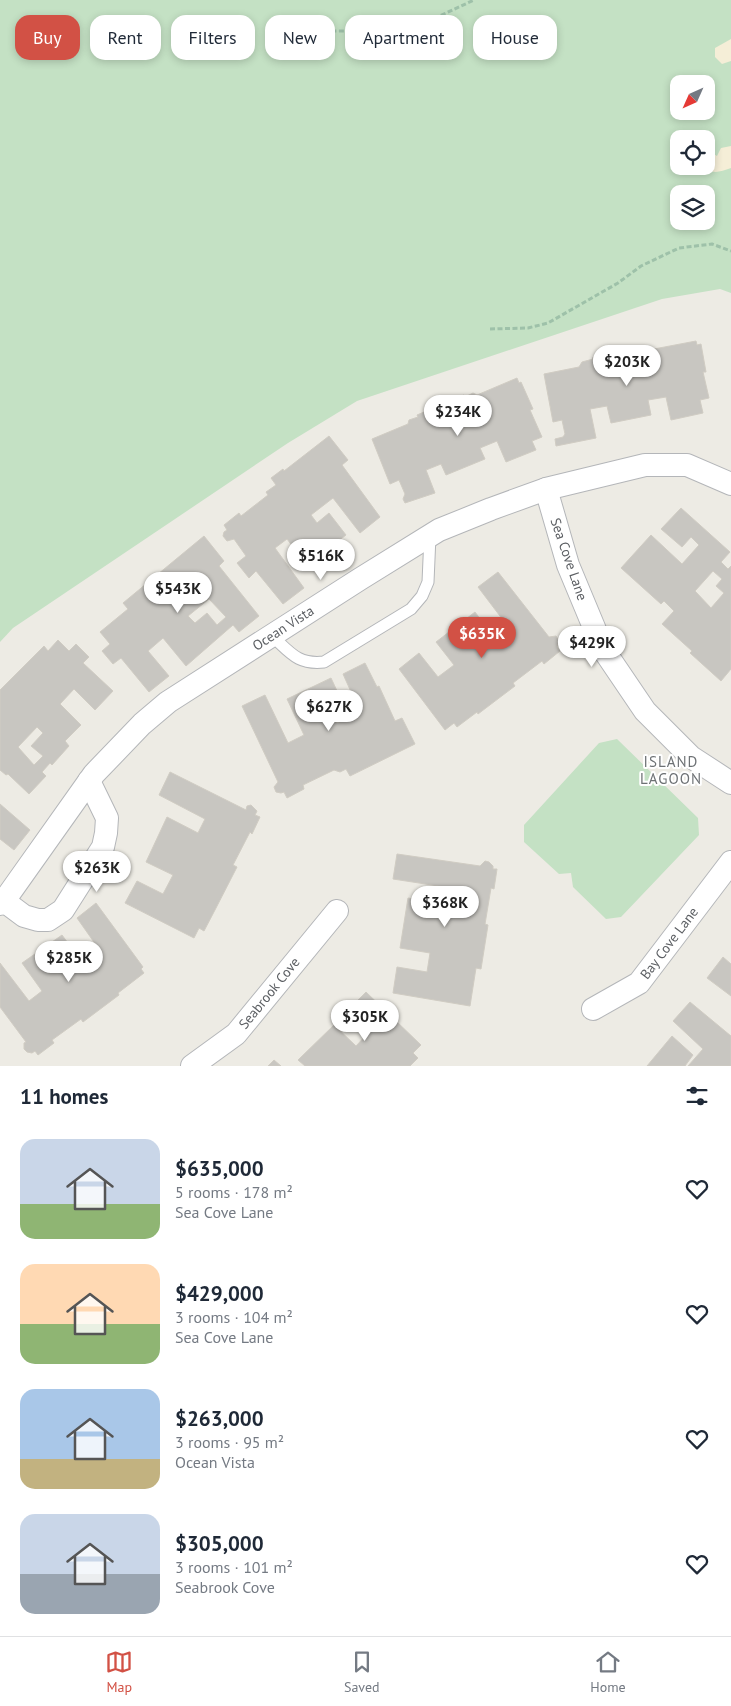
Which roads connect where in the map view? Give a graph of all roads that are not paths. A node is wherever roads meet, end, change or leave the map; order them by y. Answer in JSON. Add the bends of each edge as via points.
{"nodes":[{"id":1,"x":731,"y":484,"type":"edge"},
{"id":2,"x":546,"y":489,"type":"junction"},
{"id":3,"x":430,"y":536,"type":"junction"},
{"id":4,"x":271,"y":635,"type":"junction"},
{"id":5,"x":89,"y":781,"type":"junction"},
{"id":6,"x":731,"y":783,"type":"edge"},
{"id":7,"x":731,"y":862,"type":"edge"},
{"id":8,"x":2,"y":903,"type":"edge"},
{"id":9,"x":337,"y":911,"type":"dead end"},
{"id":10,"x":593,"y":1010,"type":"dead end"},
{"id":11,"x":192,"y":1066,"type":"edge"}],
"edges":[{"from":1,"to":2,"type":"street","name":"Ocean Vista","via":[[688,465],[645,465]]},
{"from":2,"to":3,"type":"street","name":"Ocean Vista"},
{"from":2,"to":6,"type":"street","name":"Sea Cove Lane","via":[[568,565],[602,649],[645,711],[690,757]]},
{"from":3,"to":4,"type":"street","name":"Ocean Vista"},
{"from":3,"to":4,"type":"lane","via":[[428,582],[411,609],[324,662],[309,664]]},
{"from":4,"to":5,"type":"street","name":"Ocean Vista","via":[[168,702],[118,748]]},
{"from":5,"to":8,"type":"street","name":"Ocean Vista"},
{"from":5,"to":8,"type":"street","via":[[107,818],[106,833],[103,847],[63,910],[48,920],[38,920]]},
{"from":7,"to":10,"type":"street","name":"Bay Cove Lane","via":[[639,983]]},
{"from":9,"to":11,"type":"street","name":"Seabrook Cove","via":[[236,1034]]}]}
